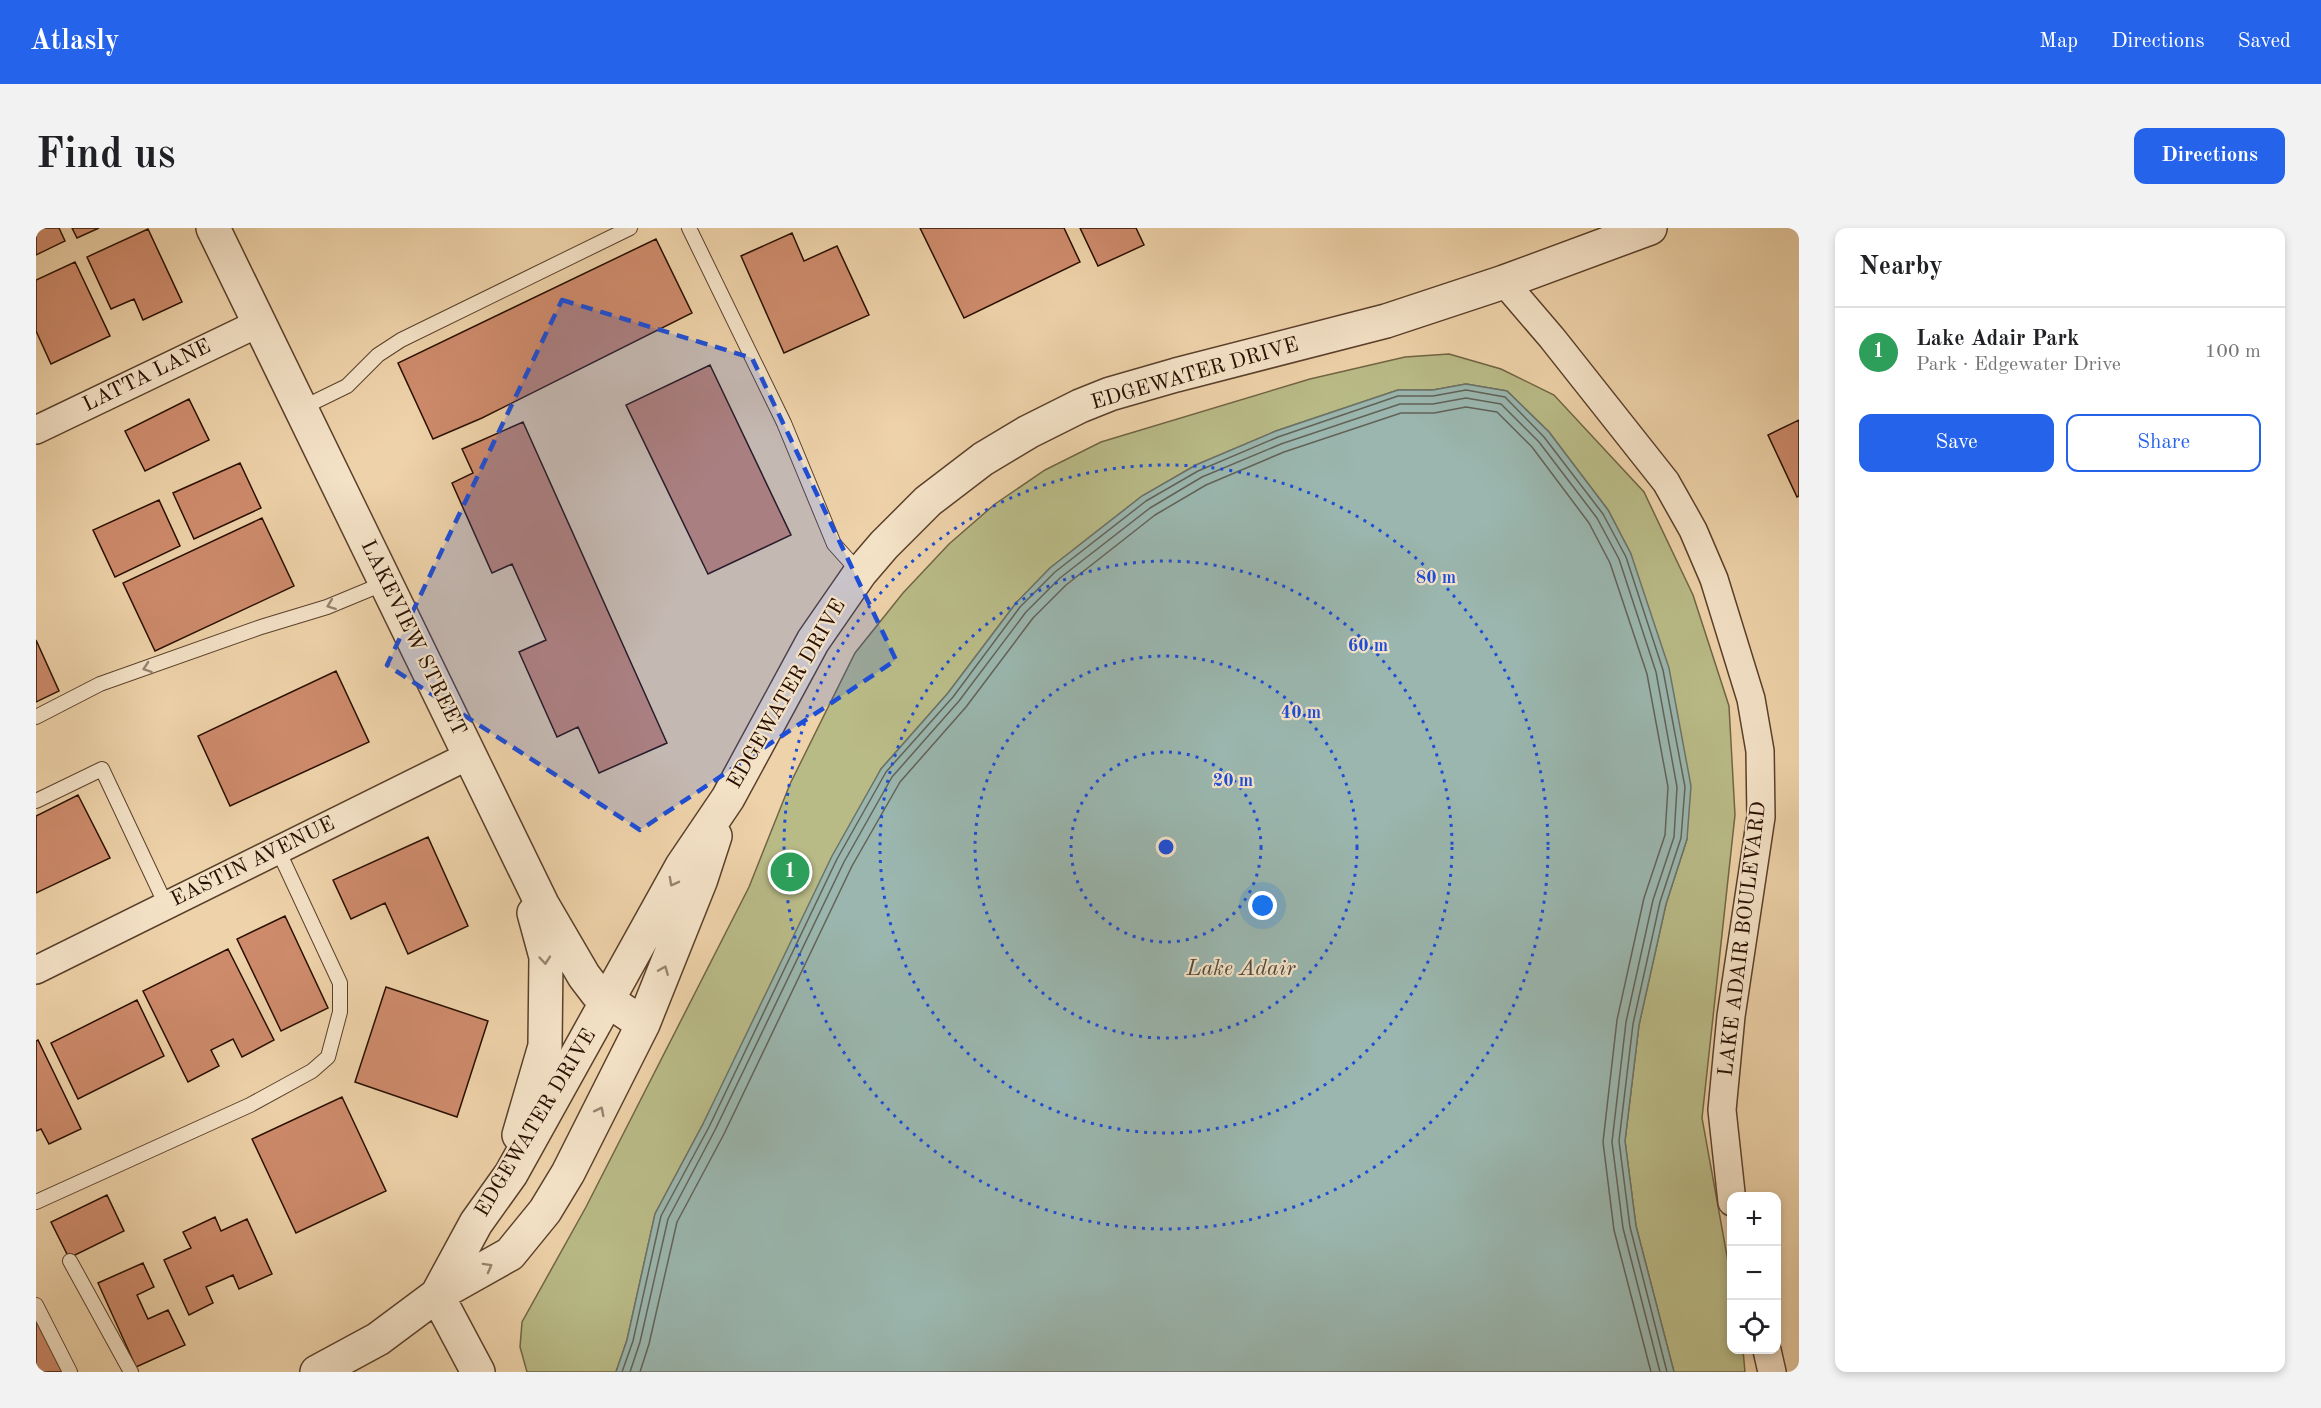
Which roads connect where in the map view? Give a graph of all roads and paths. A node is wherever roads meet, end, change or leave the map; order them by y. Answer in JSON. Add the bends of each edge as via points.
{"nodes":[{"id":1,"x":213,"y":228,"type":"edge"},
{"id":2,"x":630,"y":228,"type":"edge"},
{"id":3,"x":689,"y":228,"type":"edge"},
{"id":4,"x":1650,"y":228,"type":"edge"},
{"id":5,"x":1504,"y":282,"type":"junction"},
{"id":6,"x":259,"y":323,"type":"junction"},
{"id":7,"x":300,"y":409,"type":"junction"},
{"id":8,"x":36,"y":430,"type":"edge"},
{"id":9,"x":860,"y":573,"type":"junction"},
{"id":10,"x":386,"y":583,"type":"junction"},
{"id":11,"x":36,"y":717,"type":"edge"},
{"id":12,"x":470,"y":755,"type":"junction"},
{"id":13,"x":728,"y":798,"type":"junction"},
{"id":14,"x":36,"y":801,"type":"edge"},
{"id":15,"x":278,"y":850,"type":"junction"},
{"id":16,"x":522,"y":862,"type":"junction"},
{"id":17,"x":166,"y":905,"type":"junction"},
{"id":18,"x":36,"y":970,"type":"edge"},
{"id":19,"x":608,"y":1002,"type":"junction"},
{"id":20,"x":643,"y":1024,"type":"junction"},
{"id":21,"x":507,"y":1180,"type":"junction"},
{"id":22,"x":1730,"y":1192,"type":"edge"},
{"id":23,"x":36,"y":1202,"type":"edge"},
{"id":24,"x":70,"y":1261,"type":"dead end"},
{"id":25,"x":437,"y":1295,"type":"junction"},
{"id":26,"x":36,"y":1305,"type":"edge"},
{"id":27,"x":1768,"y":1354,"type":"edge"},
{"id":28,"x":70,"y":1372,"type":"edge"},
{"id":29,"x":131,"y":1372,"type":"edge"},
{"id":30,"x":317,"y":1372,"type":"edge"},
{"id":31,"x":478,"y":1372,"type":"edge"},
{"id":32,"x":1772,"y":1372,"type":"edge"}],
"edges":[{"from":1,"to":6,"type":"street","name":"LAKEVIEW STREET"},
{"from":2,"to":7,"type":"lane","via":[[401,340],[378,355],[347,386]]},
{"from":3,"to":9,"type":"lane","via":[[784,423],[834,544]]},
{"from":4,"to":5,"type":"street","name":"EDGEWATER DRIVE"},
{"from":5,"to":9,"type":"street","name":"EDGEWATER DRIVE","via":[[1335,335],[1141,384],[1080,406],[1028,432],[954,480],[907,522]]},
{"from":5,"to":22,"type":"street","name":"LAKE ADAIR BOULEVARD","via":[[1666,482],[1714,579],[1751,699],[1760,751],[1761,817],[1731,1016],[1722,1110]]},
{"from":6,"to":7,"type":"street","name":"LAKEVIEW STREET"},
{"from":6,"to":8,"type":"street","name":"LATTA LANE"},
{"from":7,"to":10,"type":"street","name":"LAKEVIEW STREET"},
{"from":9,"to":13,"type":"street","name":"EDGEWATER DRIVE","via":[[813,641]]},
{"from":10,"to":11,"type":"lane","one_way":true,"via":[[100,684]]},
{"from":10,"to":12,"type":"street","name":"LAKEVIEW STREET"},
{"from":12,"to":15,"type":"street","name":"EASTIN AVENUE"},
{"from":12,"to":16,"type":"street","name":"LAKEVIEW STREET"},
{"from":13,"to":19,"type":"street","name":"EDGEWATER DRIVE","one_way":true,"via":[[682,866]]},
{"from":20,"to":13,"type":"street","name":"EDGEWATER DRIVE","one_way":true,"via":[[701,879]]},
{"from":14,"to":17,"type":"lane","via":[[102,769]]},
{"from":15,"to":17,"type":"street","name":"EASTIN AVENUE"},
{"from":15,"to":23,"type":"lane","via":[[340,983],[340,1012],[328,1057],[312,1071],[250,1105]]},
{"from":16,"to":19,"type":"street","name":"LAKEVIEW STREET","via":[[584,976]]},
{"from":16,"to":21,"type":"street","one_way":true,"via":[[546,957],[545,1046]]},
{"from":17,"to":18,"type":"street","name":"EASTIN AVENUE"},
{"from":19,"to":20,"type":"street","name":"LAKEVIEW STREET"},
{"from":19,"to":21,"type":"street","name":"EDGEWATER DRIVE"},
{"from":25,"to":20,"type":"street","name":"EDGEWATER DRIVE","one_way":true,"via":[[510,1254],[529,1231],[568,1173]]},
{"from":21,"to":25,"type":"street","name":"EDGEWATER DRIVE","via":[[476,1223]]},
{"from":24,"to":29,"type":"lane"},
{"from":25,"to":30,"type":"street","name":"EDGEWATER DRIVE","via":[[378,1339]]},
{"from":25,"to":31,"type":"street"},
{"from":26,"to":28,"type":"lane"},
{"from":27,"to":32,"type":"street"}]}
